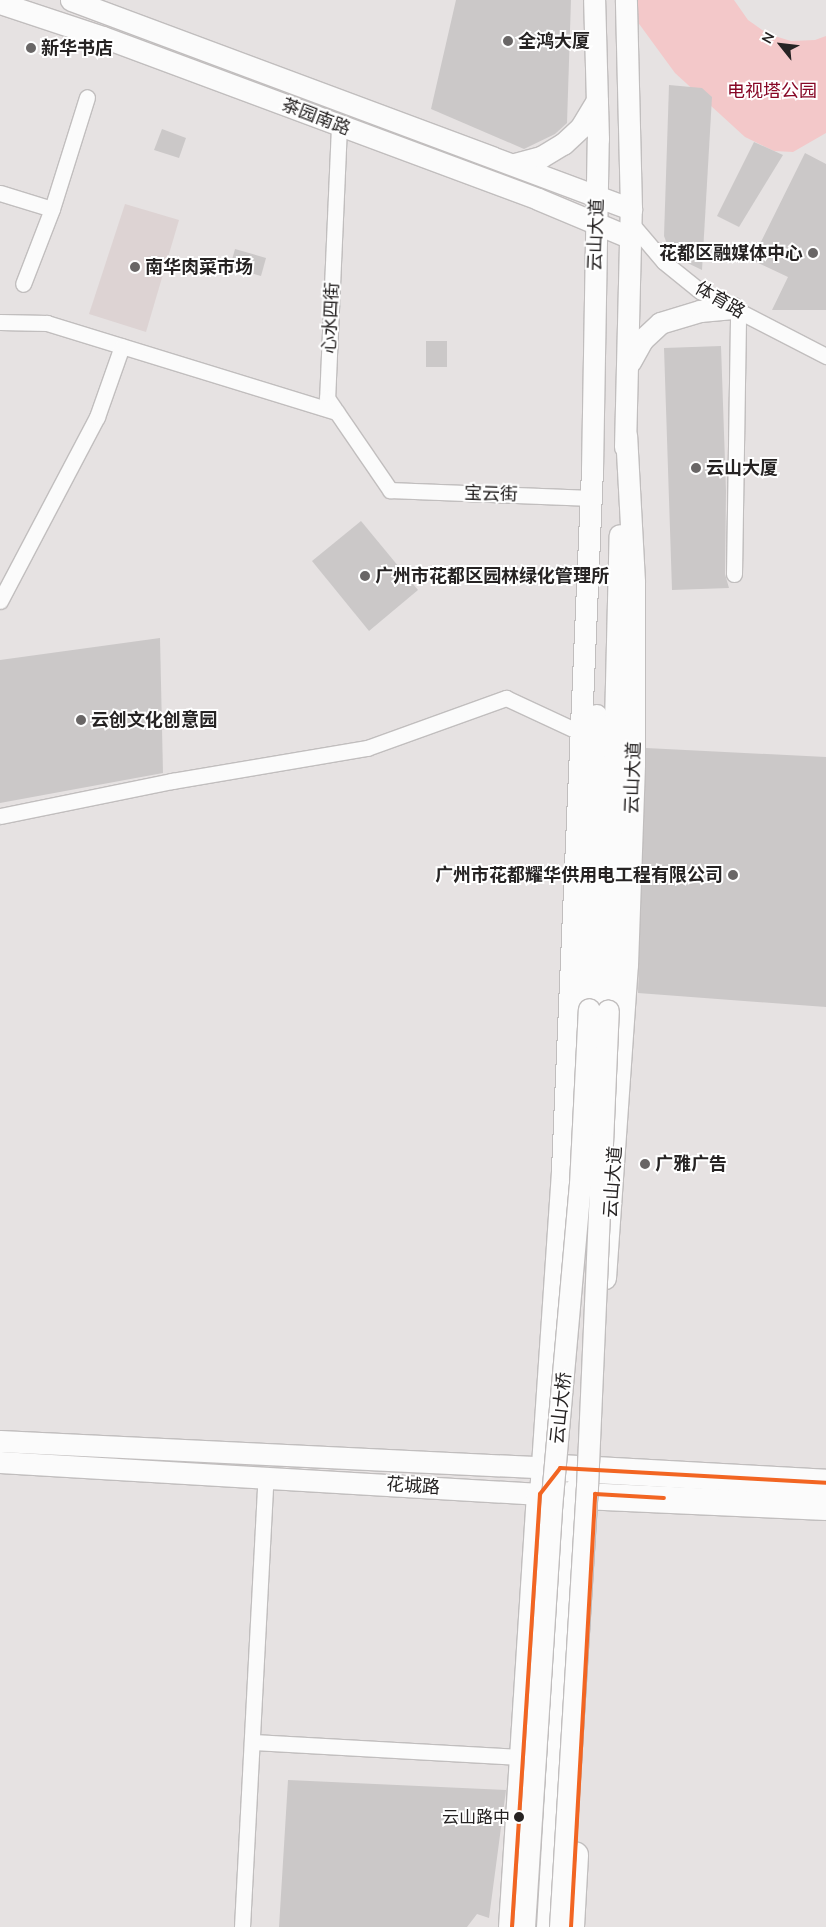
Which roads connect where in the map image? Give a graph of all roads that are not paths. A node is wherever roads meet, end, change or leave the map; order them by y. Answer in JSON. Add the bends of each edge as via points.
{"nodes":[{"id":1,"x":71,"y":0,"type":"edge"},
{"id":2,"x":594,"y":0,"type":"edge"},
{"id":3,"x":626,"y":0,"type":"edge"},
{"id":4,"x":0,"y":3,"type":"edge"},
{"id":5,"x":86,"y":97,"type":"dead end"},
{"id":6,"x":597,"y":100,"type":"junction"},
{"id":7,"x":339,"y":126,"type":"junction"},
{"id":8,"x":515,"y":164,"type":"junction"},
{"id":9,"x":0,"y":193,"type":"edge"},
{"id":10,"x":598,"y":196,"type":"junction"},
{"id":11,"x":52,"y":209,"type":"junction"},
{"id":12,"x":630,"y":222,"type":"junction"},
{"id":13,"x":596,"y":223,"type":"junction"},
{"id":14,"x":23,"y":284,"type":"dead end"},
{"id":15,"x":736,"y":309,"type":"junction"},
{"id":16,"x":0,"y":322,"type":"edge"},
{"id":17,"x":122,"y":346,"type":"junction"},
{"id":18,"x":826,"y":356,"type":"edge"},
{"id":19,"x":628,"y":364,"type":"junction"},
{"id":20,"x":337,"y":412,"type":"junction"},
{"id":21,"x":626,"y":435,"type":"junction"},
{"id":22,"x":592,"y":470,"type":"junction"},
{"id":23,"x":390,"y":490,"type":"joint"},
{"id":24,"x":591,"y":498,"type":"junction"},
{"id":25,"x":734,"y":574,"type":"dead end"},
{"id":26,"x":0,"y":601,"type":"edge"},
{"id":27,"x":581,"y":733,"type":"junction"},
{"id":28,"x":0,"y":816,"type":"edge"},
{"id":29,"x":598,"y":1010,"type":"junction"},
{"id":30,"x":0,"y":1441,"type":"edge"},
{"id":31,"x":0,"y":1462,"type":"edge"},
{"id":32,"x":552,"y":1468,"type":"junction"},
{"id":33,"x":587,"y":1469,"type":"junction"},
{"id":34,"x":266,"y":1476,"type":"junction"},
{"id":35,"x":826,"y":1483,"type":"edge"},
{"id":36,"x":540,"y":1494,"type":"junction"},
{"id":37,"x":584,"y":1494,"type":"junction"},
{"id":38,"x":826,"y":1507,"type":"edge"},
{"id":39,"x":252,"y":1742,"type":"junction"},
{"id":40,"x":542,"y":1754,"type":"junction"},
{"id":41,"x":242,"y":1927,"type":"edge"},
{"id":42,"x":512,"y":1927,"type":"edge"},
{"id":43,"x":524,"y":1927,"type":"edge"},
{"id":44,"x":537,"y":1927,"type":"edge"},
{"id":45,"x":547,"y":1927,"type":"edge"},
{"id":46,"x":560,"y":1927,"type":"edge"},
{"id":47,"x":571,"y":1927,"type":"edge"}],
"edges":[{"from":1,"to":8,"type":"main road","name":"茶园南路"},
{"from":2,"to":6,"type":"main road","name":"云山大道"},
{"from":3,"to":12,"type":"main road","name":"云山大道"},
{"from":4,"to":7,"type":"main road","name":"茶园南路","via":[[103,37]]},
{"from":5,"to":11,"type":"street"},
{"from":6,"to":8,"type":"main road","via":[[563,144],[541,158]]},
{"from":6,"to":10,"type":"main road","name":"云山大道"},
{"from":7,"to":13,"type":"main road","name":"茶园南路"},
{"from":7,"to":20,"type":"street","name":"心水四街","via":[[327,398]]},
{"from":8,"to":10,"type":"main road","name":"茶园南路"},
{"from":9,"to":11,"type":"street"},
{"from":10,"to":12,"type":"main road","name":"茶园南路"},
{"from":10,"to":13,"type":"main road","name":"云山大道"},
{"from":11,"to":14,"type":"street"},
{"from":12,"to":13,"type":"main road","name":"茶园南路"},
{"from":12,"to":15,"type":"street","name":"体育路","via":[[664,262],[700,291]]},
{"from":12,"to":19,"type":"main road","name":"云山大道"},
{"from":13,"to":22,"type":"main road","name":"云山大道"},
{"from":15,"to":18,"type":"street","name":"体育路"},
{"from":15,"to":19,"type":"main road","via":[[700,311],[660,323],[642,340]]},
{"from":15,"to":25,"type":"street"},
{"from":16,"to":17,"type":"street","via":[[48,323]]},
{"from":17,"to":20,"type":"street"},
{"from":17,"to":26,"type":"street","via":[[97,417]]},
{"from":19,"to":21,"type":"main road","name":"云山大道"},
{"from":20,"to":23,"type":"street","name":"心水四街"},
{"from":21,"to":29,"type":"main road","name":"云山大道"},
{"from":21,"to":33,"type":"main road","name":"云山大道","via":[[635,654],[627,956],[611,1222]]},
{"from":22,"to":24,"type":"main road","name":"云山大道"},
{"from":22,"to":29,"type":"main road","name":"云山大道"},
{"from":23,"to":24,"type":"street","name":"宝云街"},
{"from":24,"to":27,"type":"main road","name":"云山大道"},
{"from":27,"to":28,"type":"street","via":[[506,698],[367,748],[172,781]]},
{"from":27,"to":32,"type":"main road","name":"云山大道","via":[[552,1352]]},
{"from":29,"to":43,"type":"main road","name":"云山大桥","bridge":true,"via":[[551,1508]]},
{"from":29,"to":46,"type":"main road","name":"云山大桥","bridge":true,"via":[[587,1487]]},
{"from":30,"to":32,"type":"main road","name":"花城路"},
{"from":31,"to":34,"type":"main road","name":"花城路"},
{"from":32,"to":33,"type":"highway","name":"花城路"},
{"from":32,"to":36,"type":"highway"},
{"from":32,"to":37,"type":"main road"},
{"from":33,"to":35,"type":"highway","name":"花城路"},
{"from":33,"to":37,"type":"highway","name":"云山大道"},
{"from":34,"to":36,"type":"main road","name":"花城路"},
{"from":34,"to":39,"type":"street"},
{"from":36,"to":37,"type":"highway","name":"花城路"},
{"from":36,"to":40,"type":"highway","via":[[532,1620]]},
{"from":37,"to":38,"type":"highway","name":"花城路"},
{"from":37,"to":40,"type":"main road"},
{"from":37,"to":47,"type":"highway","name":"云山大道"},
{"from":39,"to":40,"type":"street"},
{"from":39,"to":41,"type":"street"},
{"from":40,"to":42,"type":"highway"},
{"from":40,"to":44,"type":"main road"},
{"from":40,"to":45,"type":"main road"}]}
